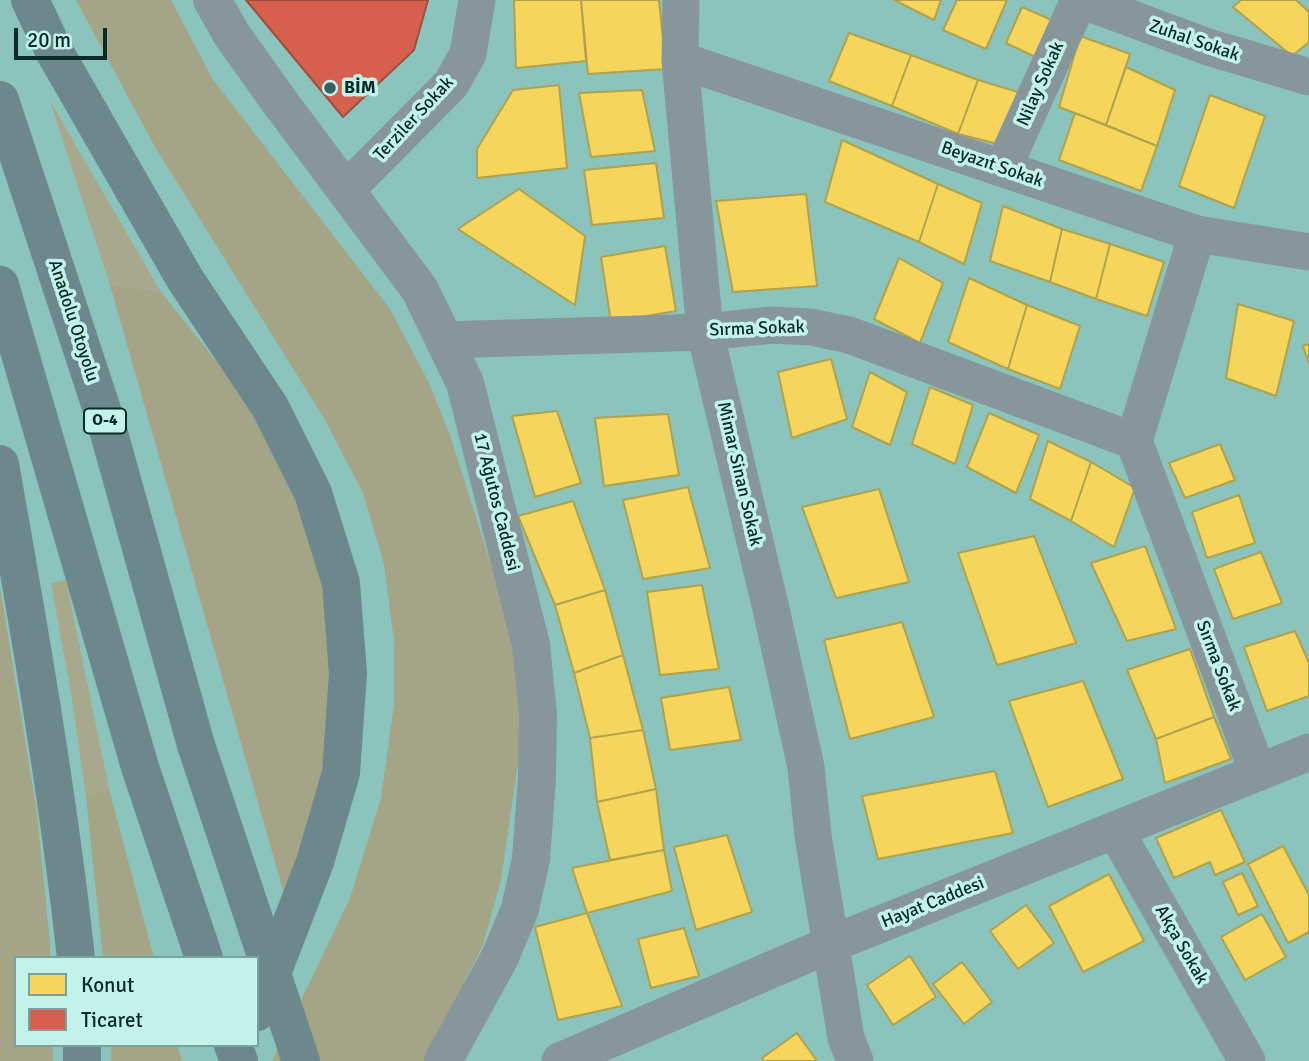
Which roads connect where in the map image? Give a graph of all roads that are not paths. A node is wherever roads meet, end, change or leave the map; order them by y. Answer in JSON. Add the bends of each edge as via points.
{"nodes":[{"id":1,"x":30,"y":0,"type":"edge"},
{"id":2,"x":212,"y":0,"type":"edge"},
{"id":3,"x":477,"y":0,"type":"edge"},
{"id":4,"x":681,"y":0,"type":"edge"},
{"id":5,"x":1080,"y":0,"type":"edge"},
{"id":6,"x":680,"y":60,"type":"junction"},
{"id":7,"x":1309,"y":77,"type":"edge"},
{"id":8,"x":0,"y":100,"type":"edge"},
{"id":9,"x":1003,"y":168,"type":"junction"},
{"id":10,"x":346,"y":190,"type":"junction"},
{"id":11,"x":1197,"y":234,"type":"junction"},
{"id":12,"x":1309,"y":252,"type":"edge"},
{"id":13,"x":0,"y":285,"type":"edge"},
{"id":14,"x":705,"y":332,"type":"junction"},
{"id":15,"x":444,"y":340,"type":"junction"},
{"id":16,"x":1134,"y":441,"type":"junction"},
{"id":17,"x":0,"y":464,"type":"edge"},
{"id":18,"x":1309,"y":752,"type":"edge"},
{"id":19,"x":1258,"y":773,"type":"junction"},
{"id":20,"x":1115,"y":830,"type":"junction"},
{"id":21,"x":831,"y":944,"type":"junction"},
{"id":22,"x":76,"y":956,"type":"edge"},
{"id":23,"x":203,"y":956,"type":"edge"},
{"id":24,"x":259,"y":1007,"type":"edge"},
{"id":25,"x":301,"y":1061,"type":"edge"},
{"id":26,"x":443,"y":1061,"type":"edge"},
{"id":27,"x":560,"y":1061,"type":"edge"},
{"id":28,"x":855,"y":1061,"type":"edge"},
{"id":29,"x":1247,"y":1061,"type":"edge"}],
"edges":[{"from":1,"to":24,"type":"highway","via":[[54,51],[185,279],[270,407],[313,493],[341,583],[348,673],[341,773],[315,862]]},
{"from":2,"to":10,"type":"street","name":"17 Ağutos Caddesi","via":[[232,35]]},
{"from":3,"to":10,"type":"street","name":"Terziler Sokak","via":[[468,54],[451,84]]},
{"from":4,"to":6,"type":"street","name":"Mimar Sinan Sokak"},
{"from":5,"to":7,"type":"street","name":"Zuhal Sokak","via":[[1208,47]]},
{"from":5,"to":9,"type":"street","name":"Nilay Sokak"},
{"from":6,"to":9,"type":"street","name":"Beyazıt Sokak"},
{"from":6,"to":14,"type":"street","name":"Mimar Sinan Sokak"},
{"from":8,"to":25,"type":"highway","name":"Anadolu Otoyolu","number":"O-4","bridge":true,"via":[[105,419],[196,745]]},
{"from":9,"to":11,"type":"street","name":"Beyazıt Sokak"},
{"from":10,"to":15,"type":"street","name":"17 Ağutos Caddesi","via":[[420,290]]},
{"from":11,"to":12,"type":"street","name":"Beyazıt Sokak"},
{"from":11,"to":16,"type":"street"},
{"from":13,"to":23,"type":"highway","via":[[140,767]]},
{"from":14,"to":15,"type":"street","name":"Sırma Sokak"},
{"from":14,"to":16,"type":"street","name":"Sırma Sokak","via":[[772,325],[849,335]]},
{"from":14,"to":21,"type":"street","name":"Mimar Sinan Sokak","via":[[806,767]]},
{"from":15,"to":26,"type":"street","name":"17 Ağutos Caddesi","via":[[466,383],[531,645],[538,714],[531,859],[520,909],[500,957]]},
{"from":16,"to":19,"type":"street","name":"Sırma Sokak"},
{"from":17,"to":22,"type":"highway","via":[[39,685]]},
{"from":18,"to":19,"type":"street","name":"Hayat Caddesi"},
{"from":19,"to":20,"type":"street","name":"Hayat Caddesi"},
{"from":20,"to":21,"type":"street","name":"Hayat Caddesi"},
{"from":20,"to":29,"type":"street","name":"Akça Sokak"},
{"from":21,"to":27,"type":"street","name":"Hayat Caddesi"},
{"from":21,"to":28,"type":"street","name":"Mimar Sinan Sokak","via":[[846,1038]]}]}
